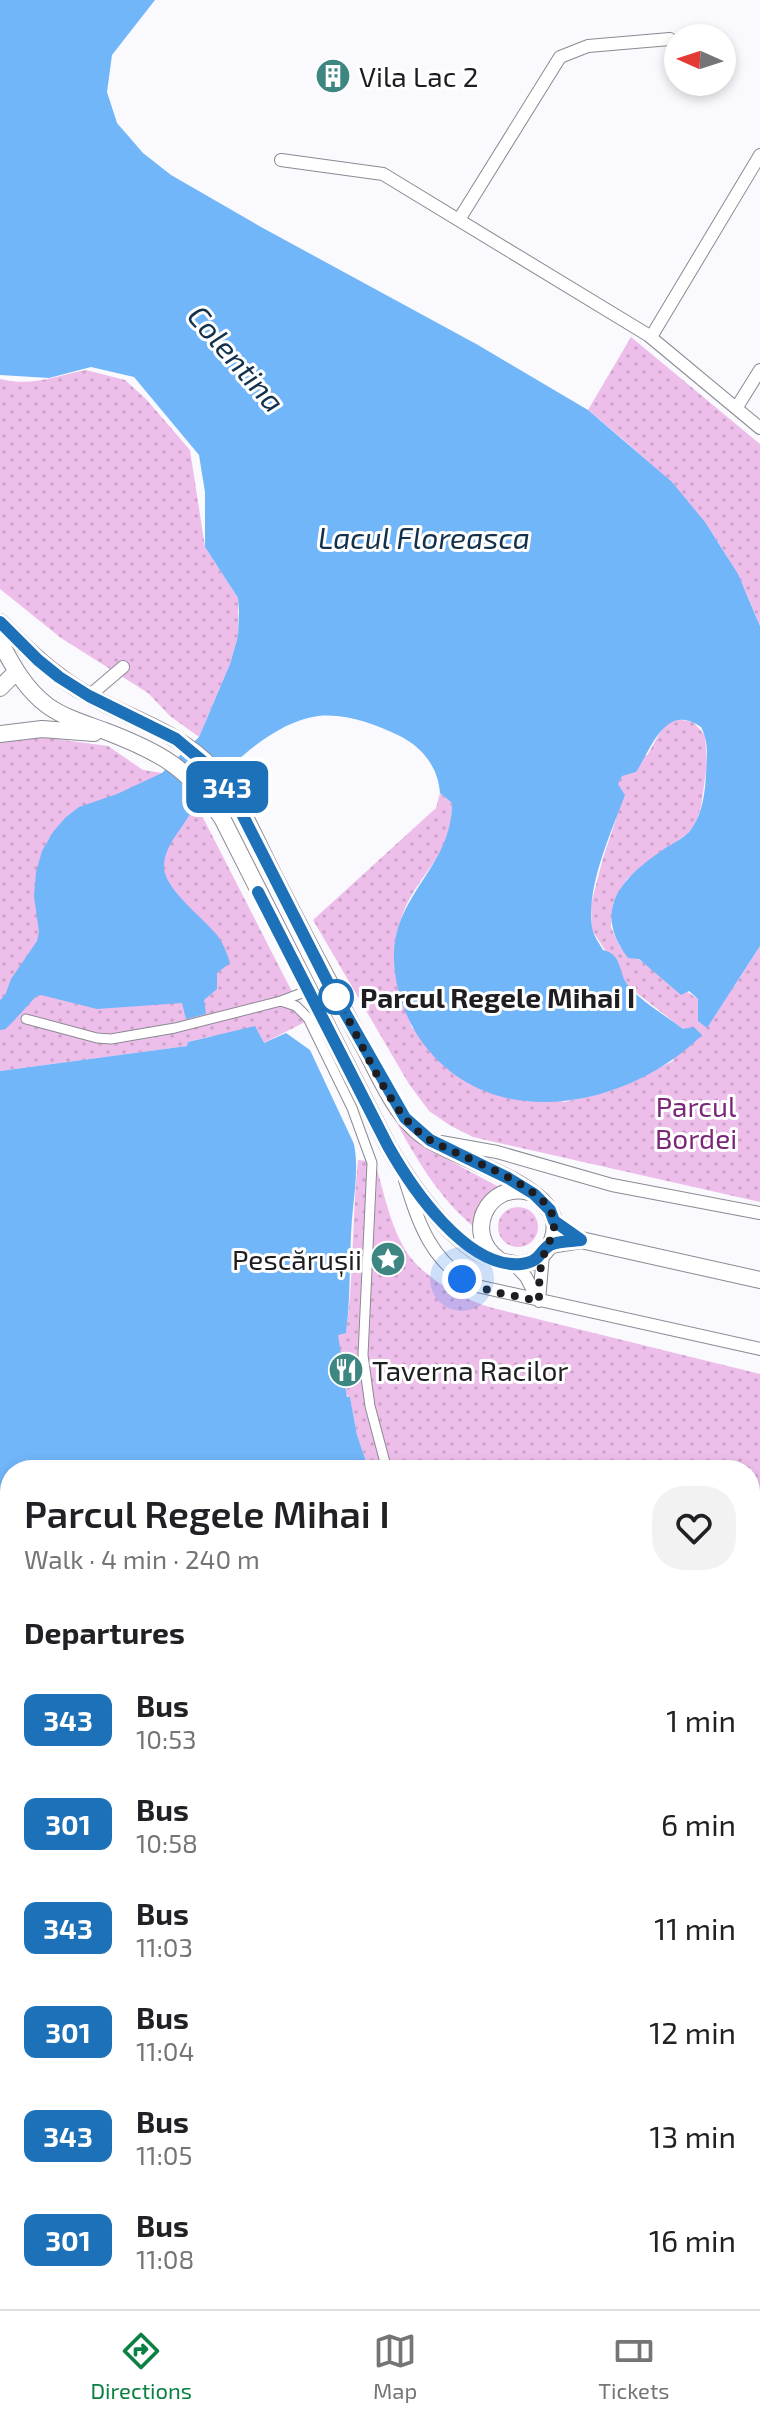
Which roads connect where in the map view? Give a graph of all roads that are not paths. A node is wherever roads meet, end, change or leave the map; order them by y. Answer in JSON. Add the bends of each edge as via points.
{"nodes":[{"id":1,"x":664,"y":40,"type":"edge"},
{"id":2,"x":760,"y":155,"type":"edge"},
{"id":3,"x":281,"y":160,"type":"dead end"},
{"id":4,"x":460,"y":218,"type":"junction"},
{"id":5,"x":651,"y":337,"type":"junction"},
{"id":6,"x":760,"y":370,"type":"edge"},
{"id":7,"x":737,"y":407,"type":"junction"},
{"id":8,"x":760,"y":428,"type":"edge"},
{"id":9,"x":0,"y":622,"type":"edge"},
{"id":10,"x":0,"y":642,"type":"edge"},
{"id":11,"x":123,"y":667,"type":"dead end"},
{"id":12,"x":16,"y":672,"type":"junction"},
{"id":13,"x":0,"y":688,"type":"edge"},
{"id":14,"x":89,"y":696,"type":"junction"},
{"id":15,"x":0,"y":734,"type":"edge"},
{"id":16,"x":123,"y":738,"type":"junction"},
{"id":17,"x":307,"y":991,"type":"junction"},
{"id":18,"x":281,"y":1001,"type":"junction"},
{"id":19,"x":26,"y":1019,"type":"dead end"},
{"id":20,"x":430,"y":1140,"type":"junction"},
{"id":21,"x":401,"y":1169,"type":"junction"},
{"id":22,"x":534,"y":1194,"type":"junction"},
{"id":23,"x":760,"y":1213,"type":"edge"},
{"id":24,"x":554,"y":1221,"type":"junction"},
{"id":25,"x":581,"y":1240,"type":"junction"},
{"id":26,"x":547,"y":1249,"type":"junction"},
{"id":27,"x":508,"y":1263,"type":"junction"},
{"id":28,"x":760,"y":1280,"type":"edge"},
{"id":29,"x":539,"y":1301,"type":"junction"},
{"id":30,"x":760,"y":1349,"type":"edge"},
{"id":31,"x":384,"y":1460,"type":"edge"}],
"edges":[{"from":1,"to":4,"type":"street","via":[[588,46],[560,57]]},
{"from":2,"to":5,"type":"street"},
{"from":3,"to":4,"type":"street","via":[[383,174]]},
{"from":4,"to":5,"type":"street"},
{"from":5,"to":7,"type":"street"},
{"from":6,"to":7,"type":"street"},
{"from":7,"to":8,"type":"street"},
{"from":9,"to":14,"type":"main road","via":[[38,660]]},
{"from":10,"to":12,"type":"main road"},
{"from":11,"to":14,"type":"street"},
{"from":12,"to":13,"type":"main road"},
{"from":12,"to":16,"type":"main road","via":[[57,711]]},
{"from":14,"to":20,"type":"main road","via":[[176,739],[212,769],[238,806],[384,1085],[405,1118]]},
{"from":15,"to":16,"type":"main road","via":[[42,729]]},
{"from":16,"to":17,"type":"main road","via":[[167,760],[195,782],[222,818]]},
{"from":17,"to":18,"type":"street"},
{"from":17,"to":21,"type":"main road"},
{"from":18,"to":19,"type":"street","via":[[111,1039]]},
{"from":18,"to":31,"type":"street","via":[[308,1018],[371,1158],[363,1355]]},
{"from":20,"to":22,"type":"main road"},
{"from":20,"to":23,"type":"street","via":[[497,1152],[612,1185]]},
{"from":21,"to":27,"type":"main road","via":[[460,1240],[486,1257]]},
{"from":21,"to":29,"type":"street","via":[[422,1231],[448,1267],[477,1286]]},
{"from":22,"to":24,"type":"main road"},
{"from":22,"to":27,"type":"main road","via":[[505,1192],[484,1211],[482,1240]]},
{"from":24,"to":25,"type":"main road"},
{"from":24,"to":26,"type":"main road"},
{"from":25,"to":26,"type":"main road"},
{"from":25,"to":28,"type":"main road"},
{"from":26,"to":27,"type":"main road","via":[[528,1263]]},
{"from":26,"to":29,"type":"street"},
{"from":27,"to":29,"type":"street","via":[[526,1277]]},
{"from":29,"to":30,"type":"street"}]}
